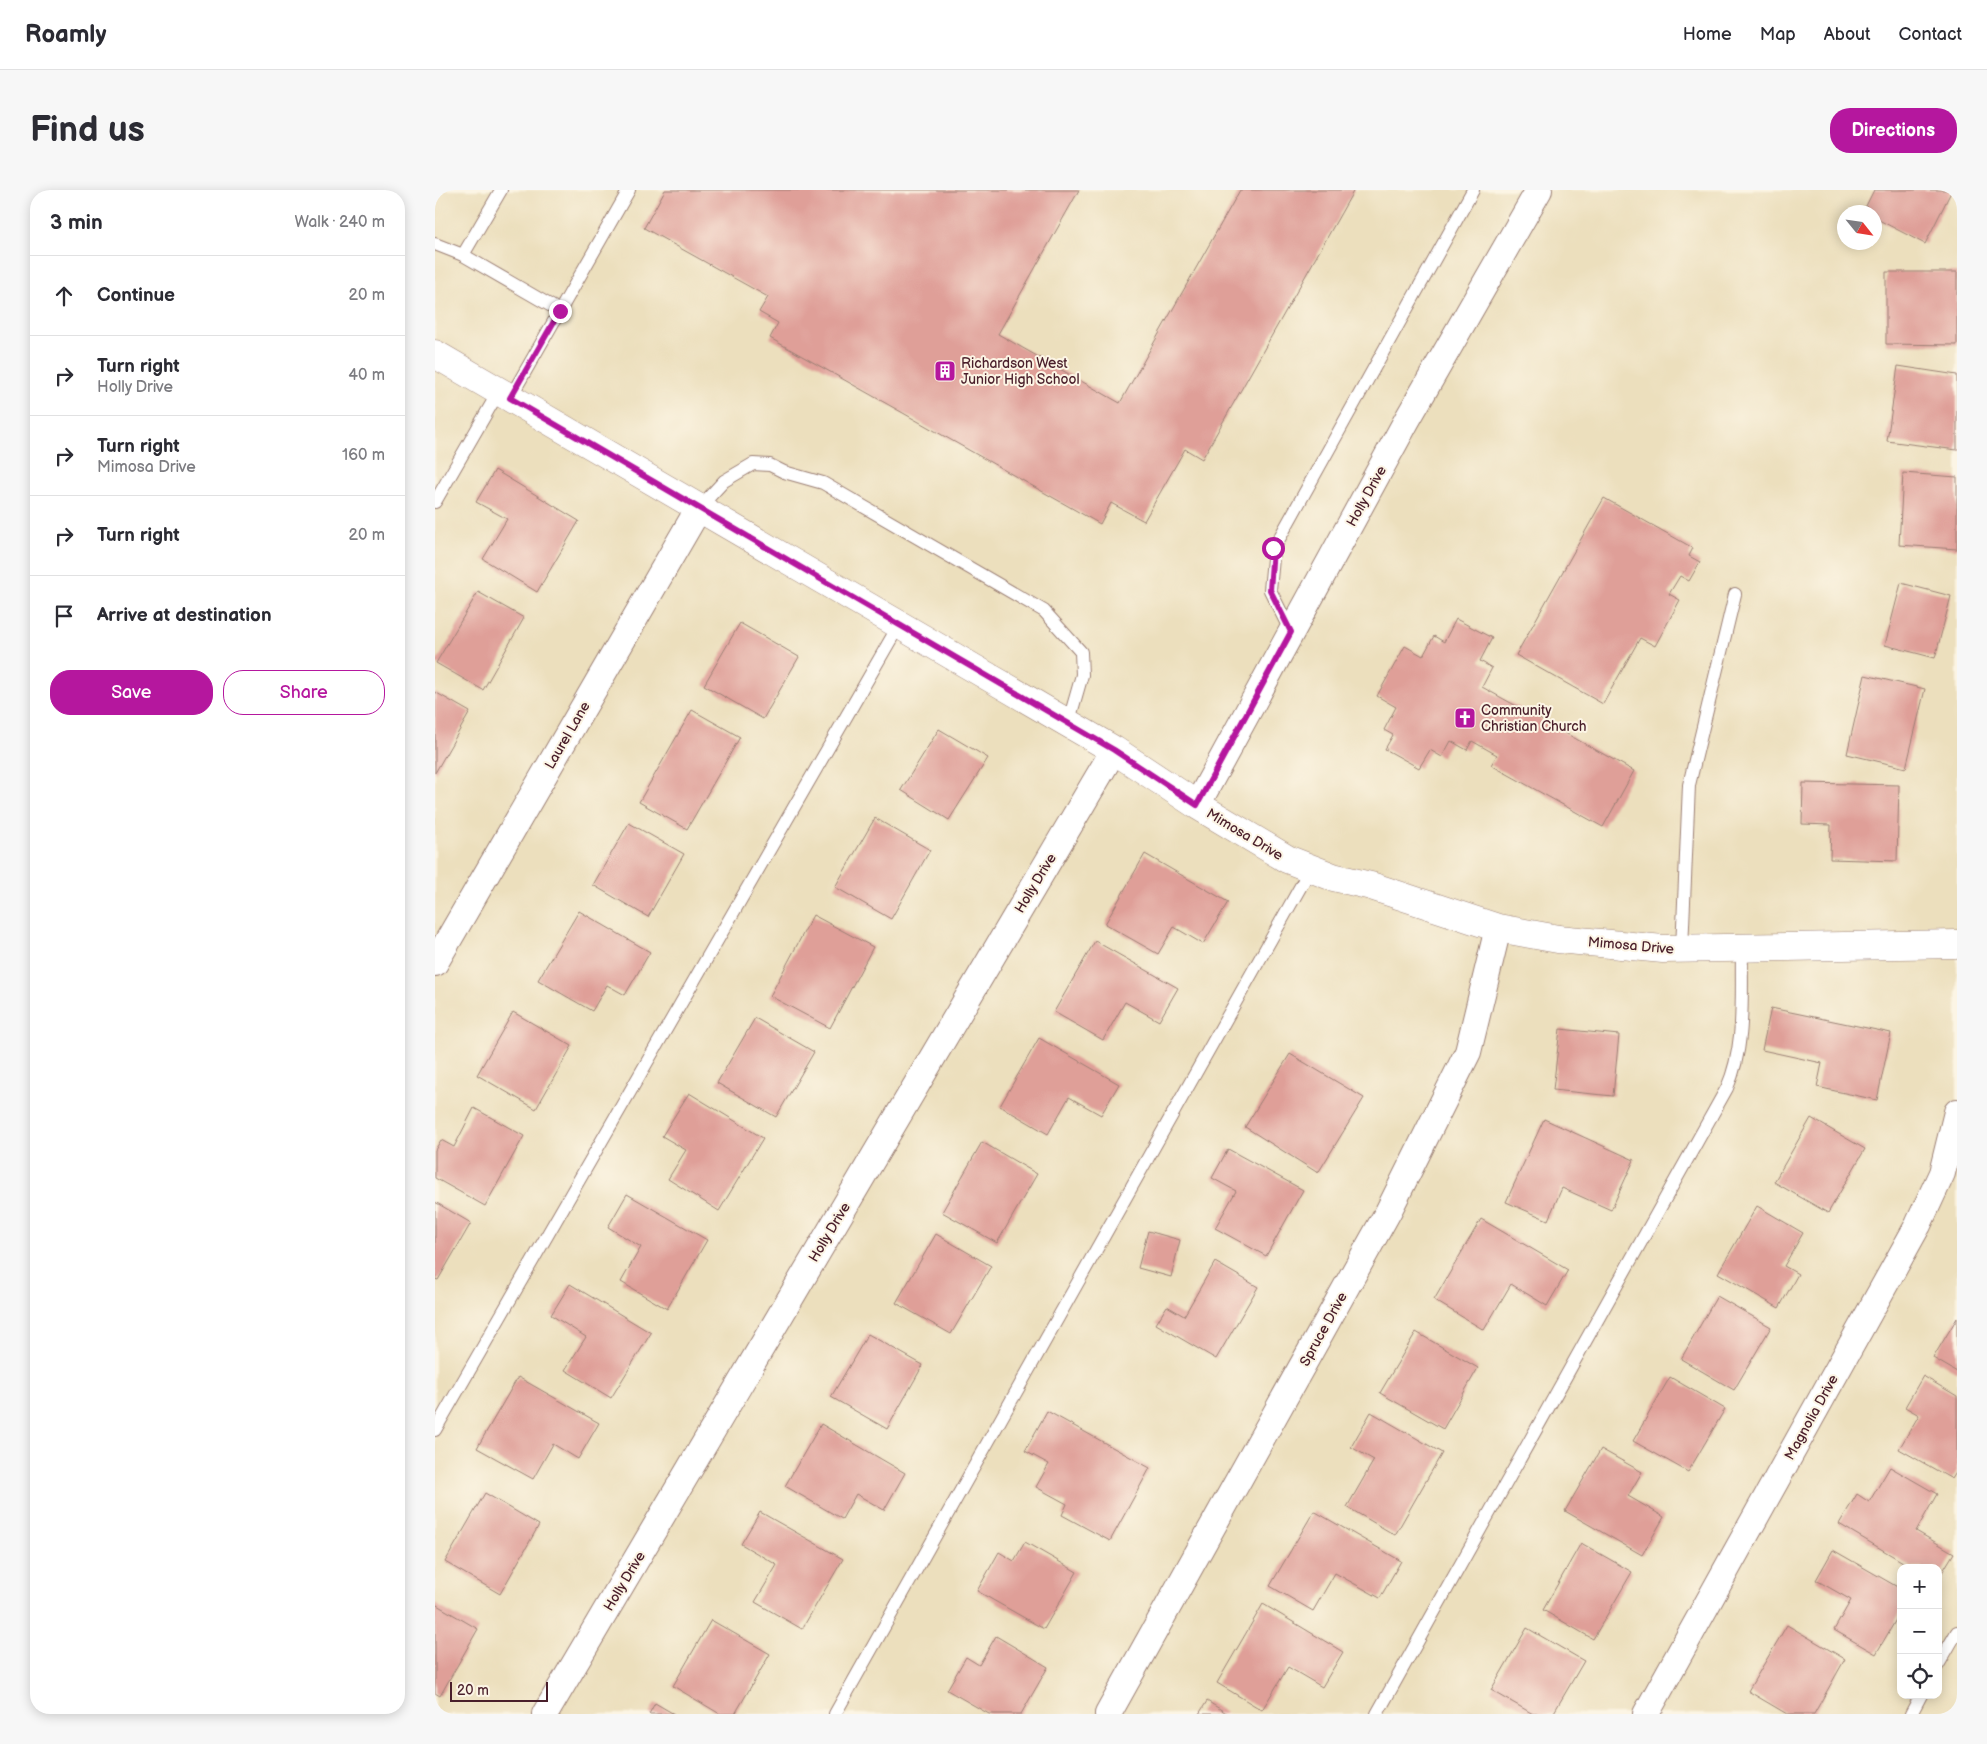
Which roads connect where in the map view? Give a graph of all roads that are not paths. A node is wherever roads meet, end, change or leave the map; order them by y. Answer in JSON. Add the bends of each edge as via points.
{"nodes":[{"id":1,"x":501,"y":190,"type":"edge"},
{"id":2,"x":629,"y":190,"type":"edge"},
{"id":3,"x":1473,"y":190,"type":"edge"},
{"id":4,"x":1539,"y":190,"type":"edge"},
{"id":5,"x":435,"y":244,"type":"edge"},
{"id":6,"x":463,"y":255,"type":"junction"},
{"id":7,"x":560,"y":311,"type":"junction"},
{"id":8,"x":435,"y":354,"type":"edge"},
{"id":9,"x":504,"y":394,"type":"junction"},
{"id":10,"x":435,"y":502,"type":"edge"},
{"id":11,"x":699,"y":508,"type":"junction"},
{"id":12,"x":1735,"y":594,"type":"dead end"},
{"id":13,"x":899,"y":625,"type":"junction"},
{"id":14,"x":1291,"y":632,"type":"junction"},
{"id":15,"x":1068,"y":724,"type":"junction"},
{"id":16,"x":1114,"y":750,"type":"junction"},
{"id":17,"x":1197,"y":805,"type":"junction"},
{"id":18,"x":1311,"y":868,"type":"junction"},
{"id":19,"x":1498,"y":928,"type":"junction"},
{"id":20,"x":1957,"y":944,"type":"edge"},
{"id":21,"x":1681,"y":949,"type":"junction"},
{"id":22,"x":1742,"y":949,"type":"junction"},
{"id":23,"x":435,"y":963,"type":"edge"},
{"id":24,"x":1957,"y":1112,"type":"edge"},
{"id":25,"x":435,"y":1430,"type":"edge"},
{"id":26,"x":1957,"y":1632,"type":"edge"},
{"id":27,"x":1942,"y":1658,"type":"edge"},
{"id":28,"x":1919,"y":1699,"type":"edge"},
{"id":29,"x":545,"y":1714,"type":"edge"},
{"id":30,"x":835,"y":1714,"type":"edge"},
{"id":31,"x":1108,"y":1714,"type":"edge"},
{"id":32,"x":1377,"y":1714,"type":"edge"},
{"id":33,"x":1646,"y":1714,"type":"edge"},
{"id":34,"x":1911,"y":1714,"type":"edge"}],
"edges":[{"from":1,"to":6,"type":"lane"},
{"from":2,"to":7,"type":"lane"},
{"from":3,"to":14,"type":"lane","via":[[1273,548],[1270,590]]},
{"from":4,"to":14,"type":"street","name":"Holly Drive","via":[[1407,420]]},
{"from":5,"to":6,"type":"lane"},
{"from":6,"to":7,"type":"lane"},
{"from":7,"to":9,"type":"lane"},
{"from":8,"to":9,"type":"street","name":"Mimosa Drive"},
{"from":9,"to":10,"type":"lane"},
{"from":9,"to":11,"type":"street","name":"Mimosa Drive"},
{"from":11,"to":13,"type":"street","name":"Mimosa Drive"},
{"from":11,"to":15,"type":"lane","via":[[724,481],[753,464],[770,465],[823,483],[1044,611],[1081,652],[1082,675]]},
{"from":11,"to":23,"type":"street","name":"Laurel Lane"},
{"from":12,"to":21,"type":"lane","via":[[1689,785]]},
{"from":13,"to":15,"type":"street","name":"Mimosa Drive"},
{"from":13,"to":25,"type":"lane"},
{"from":14,"to":17,"type":"street","name":"Holly Drive"},
{"from":15,"to":16,"type":"street","name":"Mimosa Drive"},
{"from":16,"to":17,"type":"street","name":"Mimosa Drive"},
{"from":16,"to":29,"type":"street","name":"Holly Drive"},
{"from":17,"to":18,"type":"street","name":"Mimosa Drive","via":[[1287,859]]},
{"from":18,"to":19,"type":"street","name":"Mimosa Drive"},
{"from":18,"to":30,"type":"lane"},
{"from":19,"to":21,"type":"street","name":"Mimosa Drive","via":[[1558,939]]},
{"from":19,"to":31,"type":"street","name":"Spruce Drive","via":[[1468,1052],[1388,1212]]},
{"from":20,"to":22,"type":"street","name":"Mimosa Drive"},
{"from":21,"to":22,"type":"street","name":"Mimosa Drive"},
{"from":22,"to":32,"type":"lane","via":[[1740,1036],[1735,1071],[1727,1088]]},
{"from":24,"to":33,"type":"street","name":"Magnolia Drive","via":[[1942,1173],[1918,1225]]},
{"from":26,"to":27,"type":"lane"},
{"from":28,"to":34,"type":"lane"}]}
